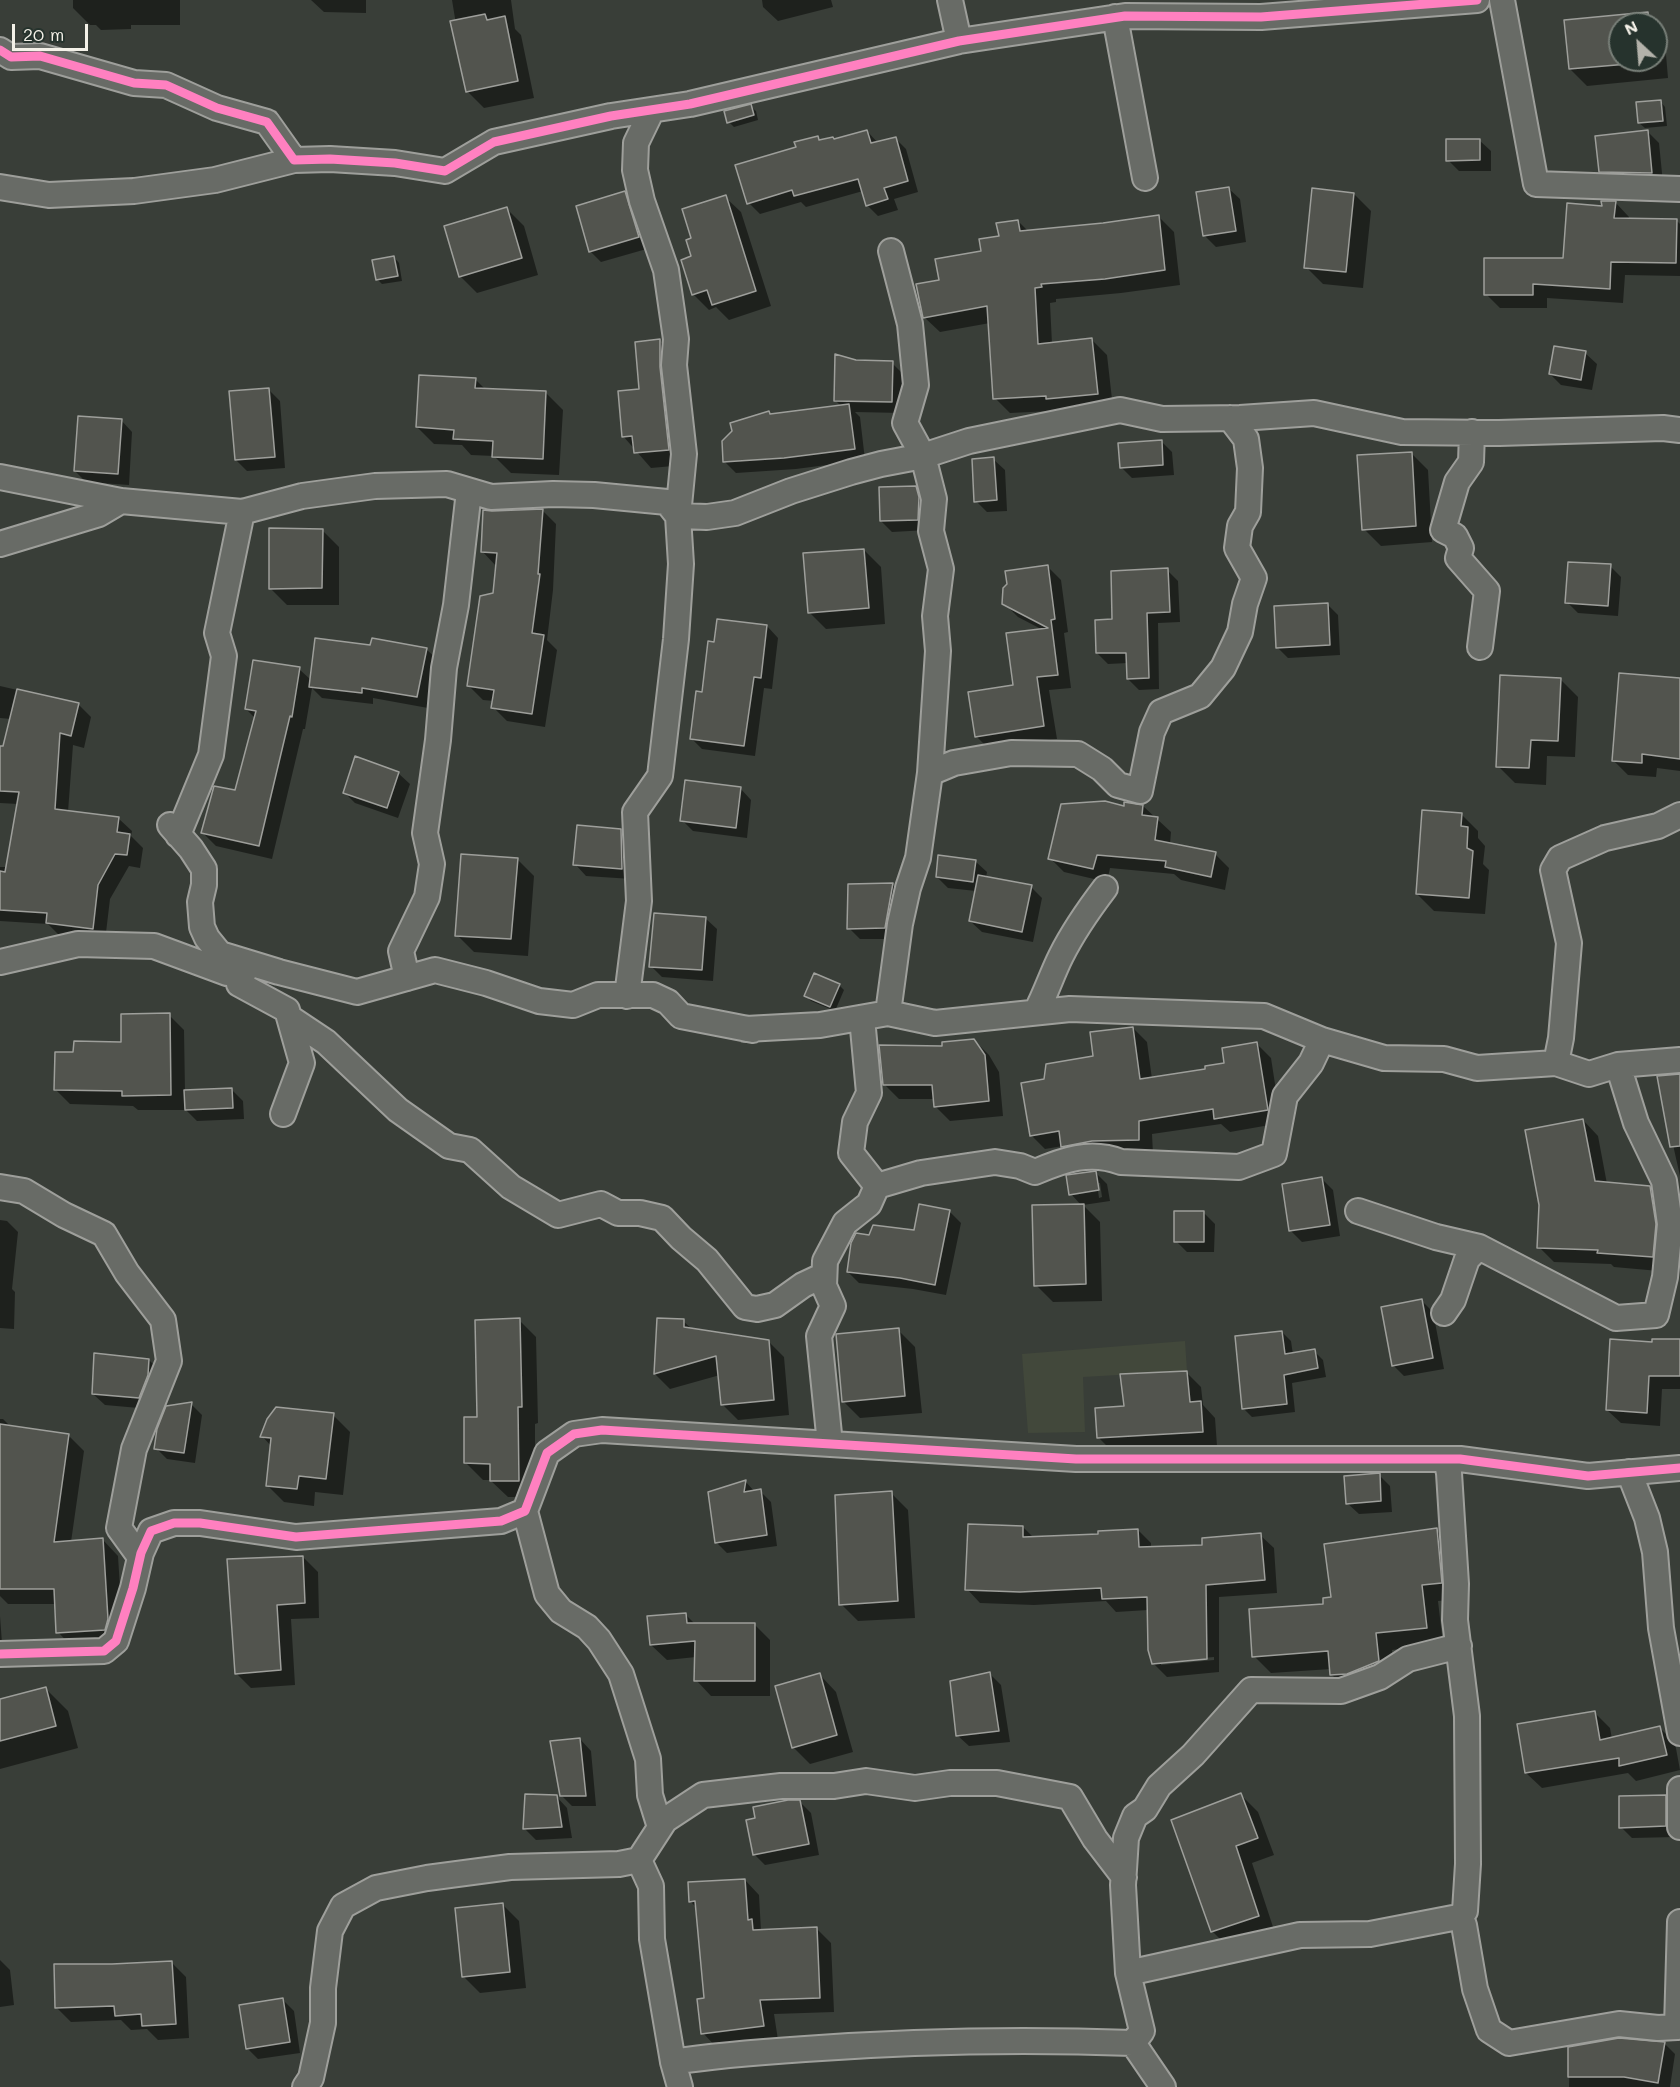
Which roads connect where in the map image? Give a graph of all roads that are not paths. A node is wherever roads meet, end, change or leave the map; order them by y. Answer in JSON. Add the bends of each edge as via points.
{"nodes":[{"id":1,"x":950,"y":0,"type":"edge"},
{"id":2,"x":1478,"y":0,"type":"edge"},
{"id":3,"x":1502,"y":0,"type":"edge"},
{"id":4,"x":1115,"y":17,"type":"junction"},
{"id":5,"x":958,"y":40,"type":"junction"},
{"id":6,"x":0,"y":50,"type":"edge"},
{"id":7,"x":652,"y":110,"type":"junction"},
{"id":8,"x":294,"y":160,"type":"junction"},
{"id":9,"x":1145,"y":178,"type":"dead end"},
{"id":10,"x":0,"y":187,"type":"edge"},
{"id":11,"x":1680,"y":189,"type":"edge"},
{"id":12,"x":891,"y":252,"type":"dead end"},
{"id":13,"x":1230,"y":418,"type":"junction"},
{"id":14,"x":1680,"y":430,"type":"edge"},
{"id":15,"x":1472,"y":432,"type":"junction"},
{"id":16,"x":923,"y":456,"type":"junction"},
{"id":17,"x":0,"y":477,"type":"edge"},
{"id":18,"x":469,"y":491,"type":"junction"},
{"id":19,"x":121,"y":501,"type":"junction"},
{"id":20,"x":242,"y":512,"type":"junction"},
{"id":21,"x":678,"y":516,"type":"junction"},
{"id":22,"x":0,"y":544,"type":"edge"},
{"id":23,"x":1480,"y":647,"type":"dead end"},
{"id":24,"x":930,"y":773,"type":"junction"},
{"id":25,"x":1680,"y":815,"type":"edge"},
{"id":26,"x":1106,"y":888,"type":"dead end"},
{"id":27,"x":0,"y":962,"type":"edge"},
{"id":28,"x":272,"y":970,"type":"junction"},
{"id":29,"x":244,"y":972,"type":"junction"},
{"id":30,"x":407,"y":978,"type":"junction"},
{"id":31,"x":627,"y":996,"type":"junction"},
{"id":32,"x":1036,"y":1012,"type":"junction"},
{"id":33,"x":888,"y":1013,"type":"junction"},
{"id":34,"x":290,"y":1018,"type":"junction"},
{"id":35,"x":862,"y":1018,"type":"junction"},
{"id":36,"x":1322,"y":1040,"type":"junction"},
{"id":37,"x":1680,"y":1060,"type":"edge"},
{"id":38,"x":1556,"y":1064,"type":"junction"},
{"id":39,"x":1618,"y":1065,"type":"junction"},
{"id":40,"x":283,"y":1114,"type":"dead end"},
{"id":41,"x":877,"y":1186,"type":"junction"},
{"id":42,"x":0,"y":1187,"type":"edge"},
{"id":43,"x":1358,"y":1211,"type":"dead end"},
{"id":44,"x":1479,"y":1247,"type":"junction"},
{"id":45,"x":824,"y":1286,"type":"junction"},
{"id":46,"x":1444,"y":1313,"type":"dead end"},
{"id":47,"x":830,"y":1444,"type":"junction"},
{"id":48,"x":1446,"y":1459,"type":"junction"},
{"id":49,"x":1680,"y":1468,"type":"edge"},
{"id":50,"x":1629,"y":1472,"type":"junction"},
{"id":51,"x":525,"y":1511,"type":"junction"},
{"id":52,"x":140,"y":1557,"type":"junction"},
{"id":53,"x":1459,"y":1646,"type":"junction"},
{"id":54,"x":0,"y":1654,"type":"edge"},
{"id":55,"x":1675,"y":1688,"type":"edge"},
{"id":56,"x":1680,"y":1733,"type":"edge"},
{"id":57,"x":1680,"y":1789,"type":"edge"},
{"id":58,"x":666,"y":1820,"type":"junction"},
{"id":59,"x":1680,"y":1827,"type":"edge"},
{"id":60,"x":639,"y":1860,"type":"junction"},
{"id":61,"x":1124,"y":1877,"type":"junction"},
{"id":62,"x":1458,"y":1917,"type":"junction"},
{"id":63,"x":1680,"y":1922,"type":"edge"},
{"id":64,"x":1128,"y":1973,"type":"junction"},
{"id":65,"x":1133,"y":2043,"type":"junction"},
{"id":66,"x":673,"y":2062,"type":"junction"},
{"id":67,"x":305,"y":2087,"type":"edge"},
{"id":68,"x":680,"y":2087,"type":"edge"},
{"id":69,"x":1163,"y":2087,"type":"edge"}],
"edges":[{"from":1,"to":5,"type":"street"},
{"from":2,"to":4,"type":"street","via":[[1261,17]]},
{"from":3,"to":11,"type":"street","via":[[1536,184]]},
{"from":4,"to":5,"type":"street"},
{"from":4,"to":9,"type":"street"},
{"from":5,"to":7,"type":"street"},
{"from":6,"to":8,"type":"street","via":[[11,57],[40,56],[134,83],[166,84],[218,108],[267,122]]},
{"from":7,"to":8,"type":"street","via":[[494,142],[445,171],[385,162]]},
{"from":7,"to":21,"type":"street","via":[[636,143],[634,170],[666,270],[676,339],[674,365],[684,454]]},
{"from":8,"to":10,"type":"street","via":[[215,180],[134,191],[49,195]]},
{"from":12,"to":16,"type":"street","via":[[910,324],[916,385],[905,423]]},
{"from":13,"to":15,"type":"street","via":[[1314,413],[1402,432]]},
{"from":13,"to":16,"type":"street","via":[[1162,419],[1120,410],[969,441]]},
{"from":13,"to":24,"type":"street","via":[[1246,438],[1250,468],[1248,512],[1240,526],[1237,548],[1254,578],[1240,632],[1223,668],[1200,696],[1161,712],[1152,732],[1140,791],[1118,785],[1078,754],[1011,753]]},
{"from":14,"to":15,"type":"street"},
{"from":15,"to":23,"type":"street","via":[[1471,462],[1457,482],[1443,530],[1455,536],[1461,548],[1458,558],[1486,591]]},
{"from":16,"to":21,"type":"street","via":[[851,472],[735,513]]},
{"from":16,"to":24,"type":"street","via":[[934,499],[931,531],[940,569]]},
{"from":17,"to":19,"type":"street"},
{"from":18,"to":20,"type":"street","via":[[447,484],[375,486],[302,496]]},
{"from":18,"to":21,"type":"street","via":[[491,497],[584,495],[667,502]]},
{"from":18,"to":30,"type":"street","via":[[425,833],[432,864],[427,897],[401,951]]},
{"from":19,"to":20,"type":"street"},
{"from":19,"to":22,"type":"street","via":[[99,514]]},
{"from":20,"to":28,"type":"street","via":[[217,633],[224,656],[211,755],[174,830],[204,869],[201,910],[207,938],[220,954]]},
{"from":21,"to":31,"type":"street","via":[[681,564],[660,776],[635,812],[639,901]]},
{"from":24,"to":33,"type":"street","via":[[918,858],[900,924]]},
{"from":25,"to":38,"type":"street","via":[[1658,826],[1605,838],[1560,858],[1553,870],[1569,943]]},
{"from":26,"to":32,"type":"street","via":[[1061,955]]},
{"from":27,"to":29,"type":"street","via":[[78,944],[154,946],[227,973]]},
{"from":28,"to":29,"type":"street"},
{"from":28,"to":30,"type":"street","via":[[357,992]]},
{"from":29,"to":34,"type":"street","via":[[238,984],[287,1010]]},
{"from":30,"to":31,"type":"street","via":[[435,970],[539,1001],[573,1005],[598,995]]},
{"from":31,"to":35,"type":"street","via":[[653,995],[668,1002],[681,1016],[749,1030]]},
{"from":32,"to":33,"type":"street","via":[[935,1023]]},
{"from":32,"to":36,"type":"street","via":[[1070,1009],[1264,1016]]},
{"from":33,"to":35,"type":"street"},
{"from":34,"to":40,"type":"street","via":[[302,1063]]},
{"from":34,"to":45,"type":"street","via":[[326,1042],[398,1110],[449,1146],[470,1150],[511,1187],[558,1215],[601,1204],[618,1213],[662,1218],[706,1260],[745,1307],[775,1305],[820,1277]]},
{"from":35,"to":41,"type":"street","via":[[868,1093],[855,1122],[852,1153]]},
{"from":36,"to":38,"type":"street","via":[[1384,1058],[1444,1059],[1477,1068]]},
{"from":36,"to":41,"type":"street","via":[[1311,1063],[1285,1096],[1274,1154],[1239,1167],[1120,1162],[1109,1157],[1079,1156],[1035,1172],[995,1162],[921,1173]]},
{"from":37,"to":39,"type":"street"},
{"from":38,"to":39,"type":"street","via":[[1589,1074]]},
{"from":39,"to":44,"type":"street","via":[[1636,1123],[1664,1181],[1670,1224],[1665,1277],[1656,1315],[1616,1318]]},
{"from":41,"to":45,"type":"street","via":[[869,1204],[845,1223],[825,1261]]},
{"from":42,"to":52,"type":"street","via":[[24,1191],[104,1234],[127,1273],[163,1320],[169,1361],[134,1449],[119,1528]]},
{"from":43,"to":44,"type":"street"},
{"from":44,"to":46,"type":"street","via":[[1467,1259]]},
{"from":45,"to":47,"type":"street","via":[[833,1306],[819,1336]]},
{"from":47,"to":48,"type":"street","via":[[1076,1459]]},
{"from":47,"to":51,"type":"street","via":[[602,1430],[574,1434],[547,1453]]},
{"from":48,"to":50,"type":"street","via":[[1588,1476]]},
{"from":48,"to":53,"type":"street"},
{"from":49,"to":50,"type":"street"},
{"from":50,"to":55,"type":"street","via":[[1655,1552],[1661,1628]]},
{"from":51,"to":52,"type":"street","via":[[501,1521],[296,1537],[174,1523],[151,1531]]},
{"from":51,"to":58,"type":"street","via":[[547,1594],[561,1611],[587,1627],[621,1674],[648,1759],[650,1795],[659,1824]]},
{"from":52,"to":54,"type":"street","via":[[116,1641],[104,1651]]},
{"from":53,"to":61,"type":"street","via":[[1408,1659],[1380,1677],[1341,1691],[1251,1690],[1135,1816],[1126,1838]]},
{"from":53,"to":62,"type":"street","via":[[1467,1716],[1468,1822],[1465,1911]]},
{"from":55,"to":56,"type":"street"},
{"from":57,"to":59,"type":"street"},
{"from":58,"to":60,"type":"street"},
{"from":58,"to":61,"type":"street","via":[[703,1795],[781,1786],[834,1786],[867,1781],[915,1788],[997,1783],[1070,1797]]},
{"from":60,"to":66,"type":"street","via":[[651,1886],[652,1939]]},
{"from":60,"to":67,"type":"street","via":[[510,1867],[427,1878],[376,1888],[343,1906],[330,1931],[323,2023],[311,2078]]},
{"from":61,"to":64,"type":"street"},
{"from":62,"to":63,"type":"street","via":[[1464,1925],[1475,1989],[1489,2030],[1509,2043],[1619,2024],[1677,2027]]},
{"from":62,"to":64,"type":"street","via":[[1370,1934],[1300,1935]]},
{"from":64,"to":65,"type":"street","via":[[1142,2031]]},
{"from":65,"to":66,"type":"street","via":[[877,2043]]},
{"from":65,"to":69,"type":"street"},
{"from":66,"to":68,"type":"street"}]}
